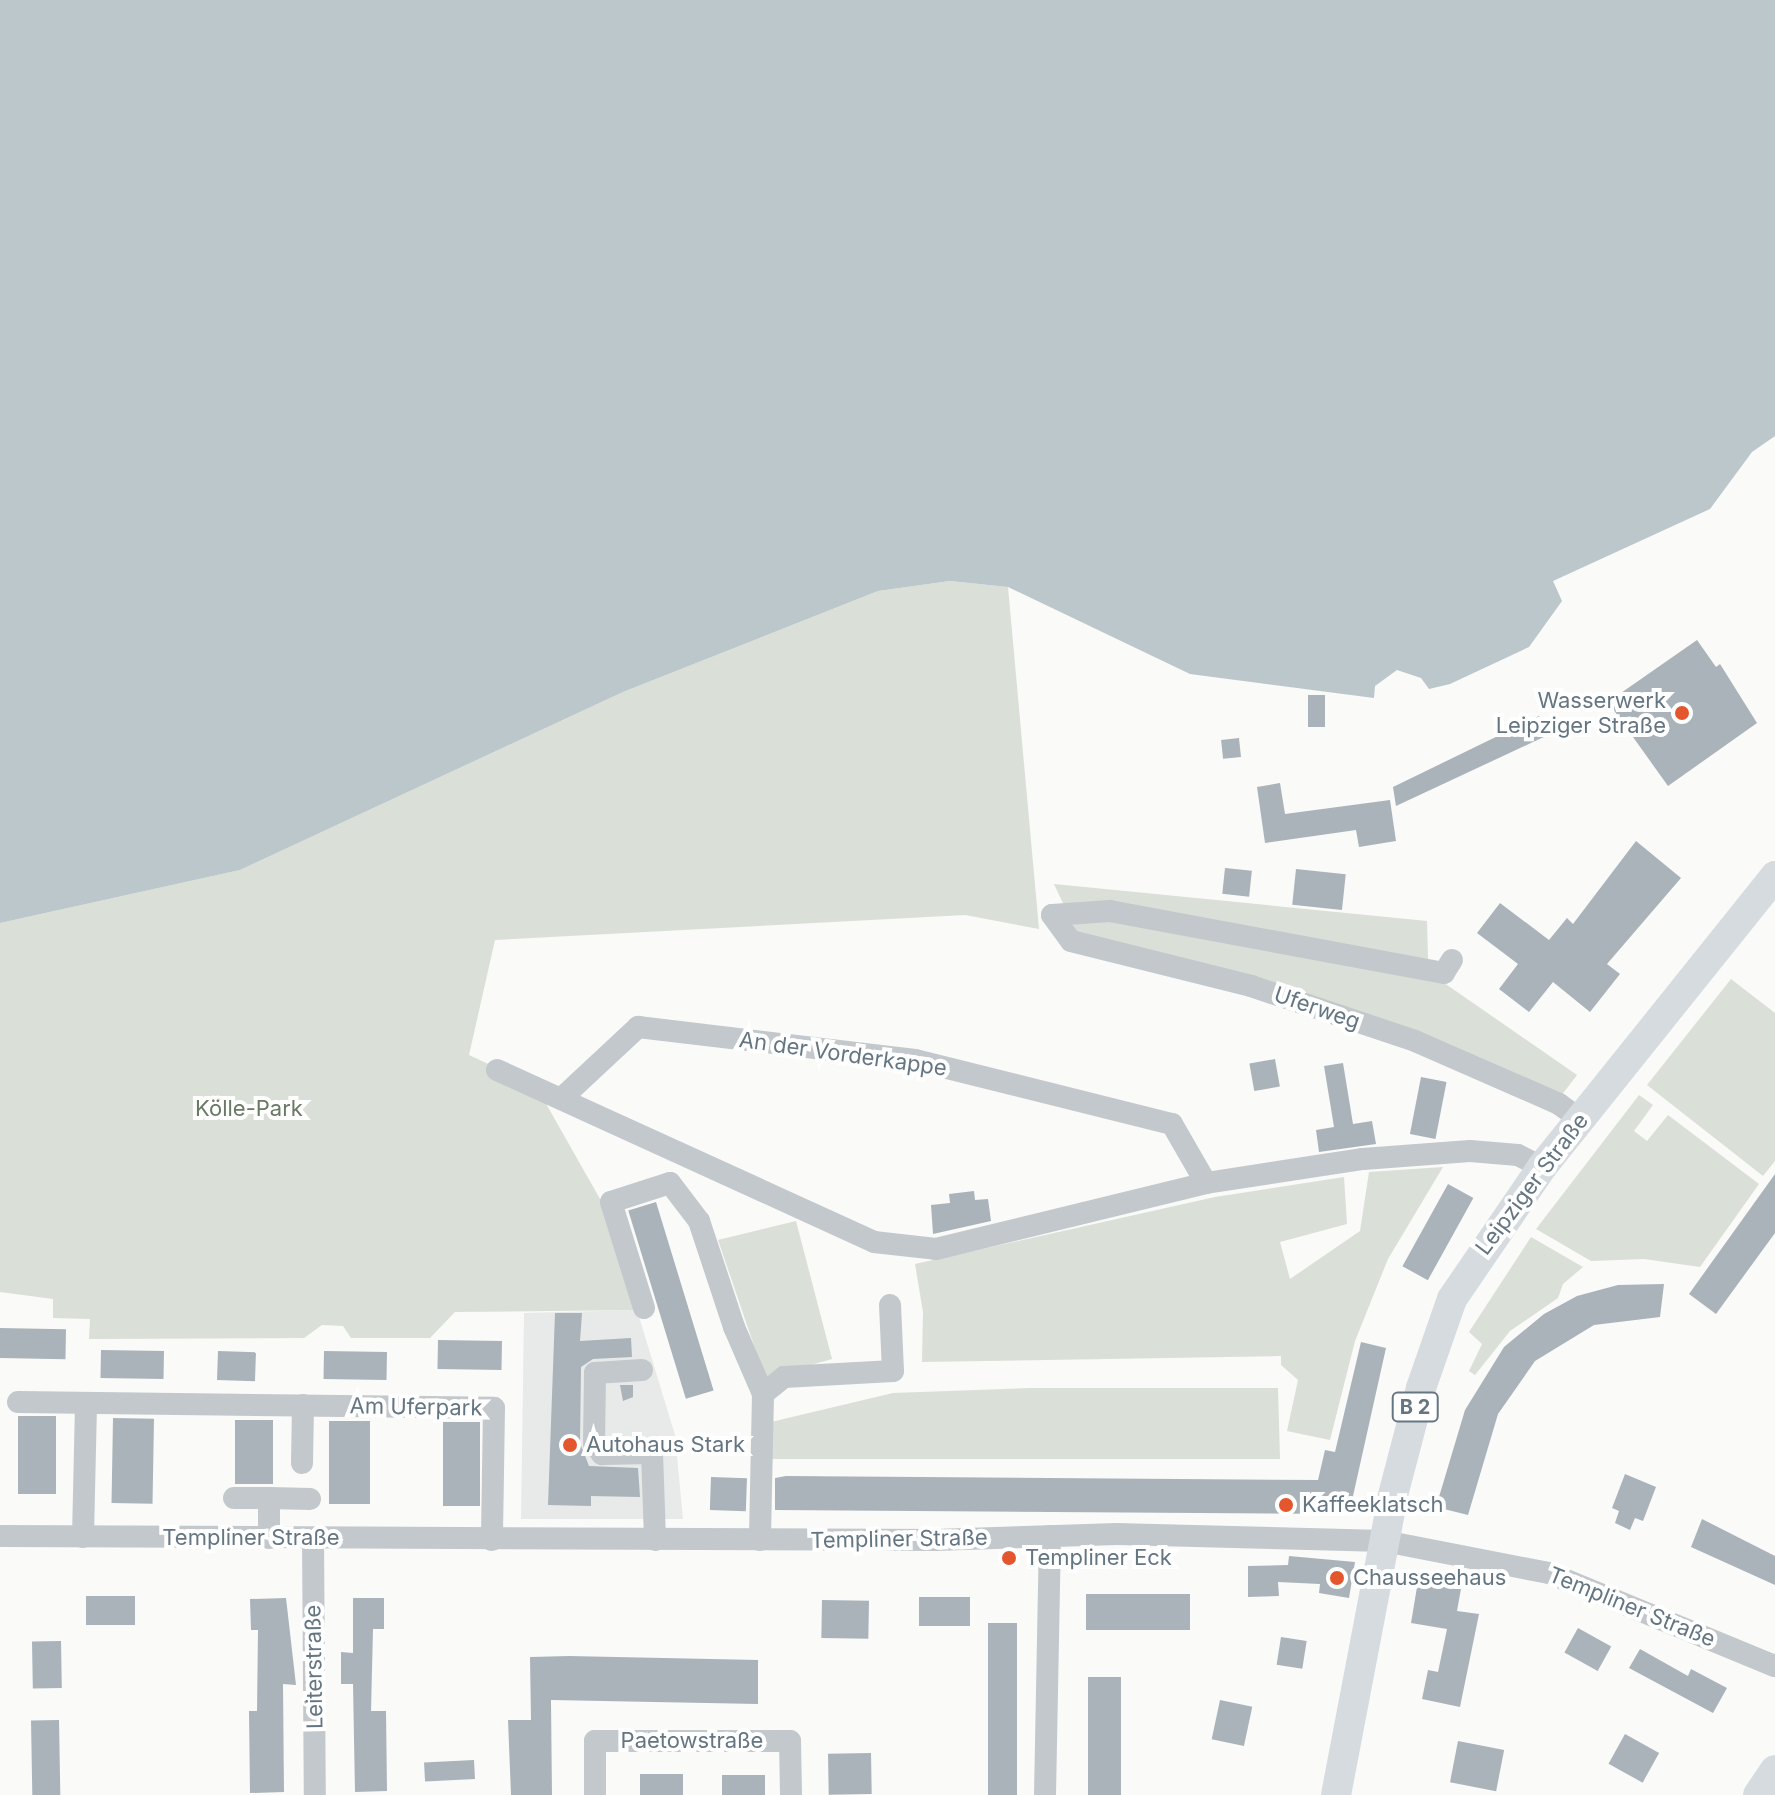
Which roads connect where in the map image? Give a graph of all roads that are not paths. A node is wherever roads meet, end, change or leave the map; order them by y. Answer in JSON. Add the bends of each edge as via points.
{"nodes":[{"id":1,"x":1775,"y":876,"type":"edge"},
{"id":2,"x":1452,"y":960,"type":"dead end"},
{"id":3,"x":497,"y":1070,"type":"dead end"},
{"id":4,"x":563,"y":1097,"type":"junction"},
{"id":5,"x":1580,"y":1119,"type":"junction"},
{"id":6,"x":1542,"y":1167,"type":"junction"},
{"id":7,"x":1206,"y":1183,"type":"junction"},
{"id":8,"x":890,"y":1305,"type":"dead end"},
{"id":9,"x":644,"y":1308,"type":"dead end"},
{"id":10,"x":642,"y":1370,"type":"dead end"},
{"id":11,"x":763,"y":1394,"type":"junction"},
{"id":12,"x":18,"y":1402,"type":"dead end"},
{"id":13,"x":86,"y":1403,"type":"junction"},
{"id":14,"x":303,"y":1405,"type":"junction"},
{"id":15,"x":302,"y":1463,"type":"dead end"},
{"id":16,"x":234,"y":1498,"type":"dead end"},
{"id":17,"x":269,"y":1498,"type":"junction"},
{"id":18,"x":310,"y":1499,"type":"dead end"},
{"id":19,"x":0,"y":1536,"type":"edge"},
{"id":20,"x":1050,"y":1536,"type":"junction"},
{"id":21,"x":83,"y":1537,"type":"junction"},
{"id":22,"x":269,"y":1538,"type":"junction"},
{"id":23,"x":313,"y":1538,"type":"junction"},
{"id":24,"x":492,"y":1540,"type":"junction"},
{"id":25,"x":655,"y":1540,"type":"junction"},
{"id":26,"x":760,"y":1540,"type":"junction"},
{"id":27,"x":1384,"y":1541,"type":"junction"},
{"id":28,"x":1775,"y":1666,"type":"edge"},
{"id":29,"x":1775,"y":1770,"type":"edge"},
{"id":30,"x":315,"y":1795,"type":"edge"},
{"id":31,"x":595,"y":1795,"type":"edge"},
{"id":32,"x":791,"y":1795,"type":"edge"},
{"id":33,"x":1045,"y":1795,"type":"edge"},
{"id":34,"x":1336,"y":1795,"type":"edge"},
{"id":35,"x":1758,"y":1795,"type":"edge"}],
"edges":[{"from":1,"to":5,"type":"main road","name":"Leipziger Straße","number":"B 2"},
{"from":2,"to":5,"type":"street","name":"Uferweg","via":[[1444,973],[1110,911],[1052,915],[1071,941],[1251,986],[1415,1041],[1559,1104]]},
{"from":3,"to":4,"type":"street"},
{"from":4,"to":7,"type":"street","via":[[598,1119],[874,1242],[936,1249]]},
{"from":4,"to":7,"type":"street","name":"An der Vorderkappe","via":[[638,1027],[915,1060],[1172,1124]]},
{"from":5,"to":6,"type":"main road","name":"Leipziger Straße","number":"B 2"},
{"from":6,"to":7,"type":"street","via":[[1518,1155],[1470,1151],[1363,1159]]},
{"from":6,"to":27,"type":"main road","name":"Leipziger Straße","number":"B 2","via":[[1452,1299],[1409,1427]]},
{"from":8,"to":11,"type":"street","via":[[893,1371],[784,1377]]},
{"from":9,"to":11,"type":"street","via":[[611,1202],[670,1183],[699,1221]]},
{"from":10,"to":25,"type":"street","via":[[595,1373],[594,1443],[602,1454],[652,1453]]},
{"from":11,"to":26,"type":"street"},
{"from":12,"to":13,"type":"street","name":"Am Uferpark"},
{"from":13,"to":14,"type":"street","name":"Am Uferpark"},
{"from":13,"to":21,"type":"street"},
{"from":14,"to":15,"type":"street"},
{"from":14,"to":24,"type":"street","name":"Am Uferpark","via":[[494,1408]]},
{"from":16,"to":17,"type":"street"},
{"from":17,"to":18,"type":"street"},
{"from":17,"to":22,"type":"street"},
{"from":19,"to":21,"type":"street","name":"Templiner Straße"},
{"from":20,"to":26,"type":"street","name":"Templiner Straße"},
{"from":20,"to":27,"type":"street","name":"Templiner Straße"},
{"from":20,"to":33,"type":"street"},
{"from":21,"to":22,"type":"street","name":"Templiner Straße"},
{"from":22,"to":23,"type":"street","name":"Templiner Straße"},
{"from":23,"to":24,"type":"street","name":"Templiner Straße"},
{"from":23,"to":30,"type":"street","name":"Leiterstraße"},
{"from":24,"to":25,"type":"street","name":"Templiner Straße"},
{"from":25,"to":26,"type":"street","name":"Templiner Straße"},
{"from":27,"to":28,"type":"street","name":"Templiner Straße","via":[[1549,1573]]},
{"from":27,"to":34,"type":"main road","number":"B 2"},
{"from":29,"to":35,"type":"main road"},
{"from":31,"to":32,"type":"street","name":"Paetowstraße","via":[[595,1741],[790,1741]]}]}
